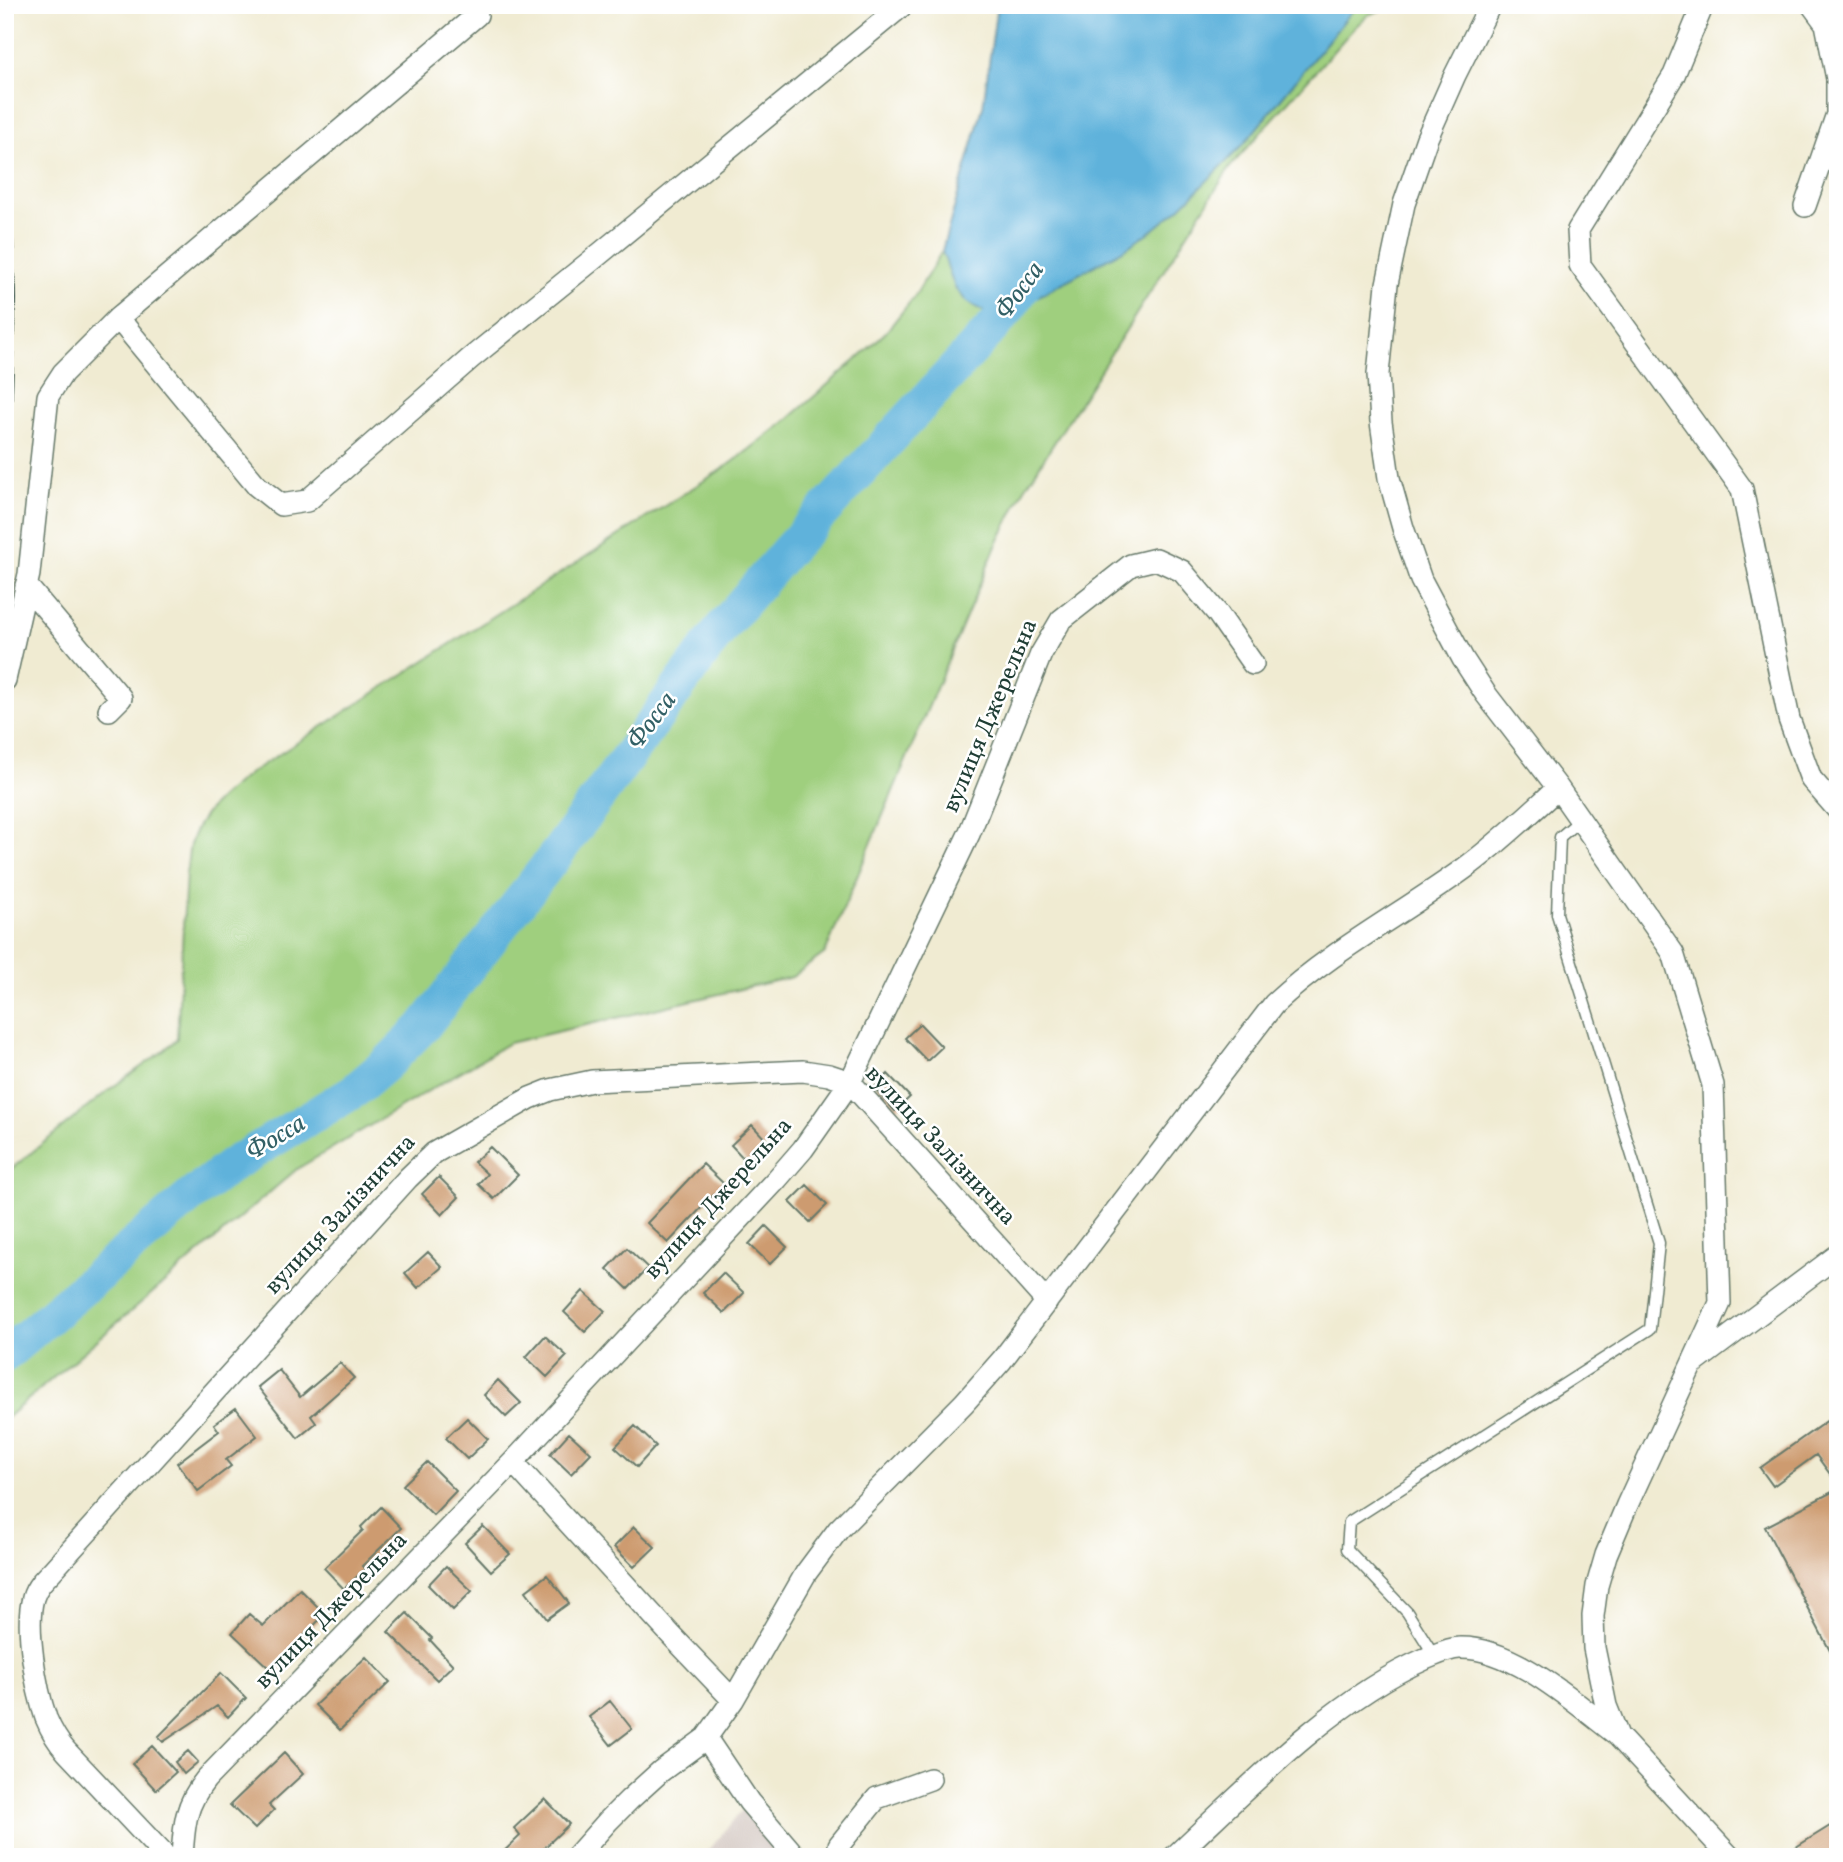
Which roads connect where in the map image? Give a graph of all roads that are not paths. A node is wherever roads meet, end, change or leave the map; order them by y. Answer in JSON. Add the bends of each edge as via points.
{"nodes":[{"id":1,"x":903,"y":5,"type":"edge"},
{"id":2,"x":1490,"y":5,"type":"edge"},
{"id":3,"x":1703,"y":5,"type":"edge"},
{"id":4,"x":1811,"y":5,"type":"edge"},
{"id":5,"x":479,"y":8,"type":"edge"},
{"id":6,"x":1838,"y":79,"type":"edge"},
{"id":7,"x":1805,"y":205,"type":"dead end"},
{"id":8,"x":118,"y":318,"type":"junction"},
{"id":9,"x":26,"y":585,"type":"junction"},
{"id":10,"x":1252,"y":664,"type":"dead end"},
{"id":11,"x":5,"y":680,"type":"edge"},
{"id":12,"x":109,"y":710,"type":"dead end"},
{"id":13,"x":1558,"y":788,"type":"junction"},
{"id":14,"x":1838,"y":810,"type":"edge"},
{"id":15,"x":1580,"y":820,"type":"junction"},
{"id":16,"x":850,"y":1082,"type":"junction"},
{"id":17,"x":1838,"y":1255,"type":"edge"},
{"id":18,"x":1047,"y":1302,"type":"junction"},
{"id":19,"x":1692,"y":1364,"type":"junction"},
{"id":20,"x":513,"y":1462,"type":"junction"},
{"id":21,"x":1434,"y":1655,"type":"junction"},
{"id":22,"x":733,"y":1700,"type":"junction"},
{"id":23,"x":1618,"y":1735,"type":"junction"},
{"id":24,"x":706,"y":1738,"type":"junction"},
{"id":25,"x":930,"y":1779,"type":"dead end"},
{"id":26,"x":166,"y":1857,"type":"edge"},
{"id":27,"x":182,"y":1857,"type":"edge"},
{"id":28,"x":576,"y":1857,"type":"edge"},
{"id":29,"x":796,"y":1857,"type":"edge"},
{"id":30,"x":839,"y":1857,"type":"edge"},
{"id":31,"x":1174,"y":1857,"type":"edge"},
{"id":32,"x":1730,"y":1857,"type":"edge"}],
"edges":[{"from":1,"to":8,"type":"street","via":[[471,358],[307,500],[281,505],[257,486]]},
{"from":2,"to":13,"type":"street","via":[[1427,138],[1404,204],[1387,284],[1378,374],[1381,422],[1389,478],[1421,580],[1462,659]]},
{"from":3,"to":14,"type":"street","via":[[1674,75],[1578,230],[1580,265],[1742,489],[1789,719],[1811,779]]},
{"from":4,"to":6,"type":"street","via":[[1826,24]]},
{"from":5,"to":8,"type":"street"},
{"from":6,"to":7,"type":"street","via":[[1837,114]]},
{"from":8,"to":9,"type":"street","via":[[63,373],[48,396]]},
{"from":9,"to":11,"type":"street"},
{"from":9,"to":12,"type":"street","via":[[121,698]]},
{"from":10,"to":16,"type":"street","name":"вулиця Джерельна","via":[[1182,571],[1156,559],[1131,565],[1061,620],[1041,654],[969,834]]},
{"from":13,"to":15,"type":"street"},
{"from":13,"to":18,"type":"street","via":[[1467,866],[1319,966],[1274,1004]]},
{"from":15,"to":19,"type":"street","via":[[1673,953],[1713,1085],[1720,1304]]},
{"from":15,"to":21,"type":"lane","via":[[1560,837],[1557,914],[1659,1243],[1650,1329],[1349,1522],[1347,1549],[1407,1612]]},
{"from":16,"to":18,"type":"street","name":"вулиця Залізнична"},
{"from":16,"to":20,"type":"street","name":"вулиця Джерельна","via":[[784,1172]]},
{"from":16,"to":26,"type":"street","name":"вулиця Залізнична","via":[[803,1071],[561,1087],[530,1098],[434,1153],[52,1571],[37,1588],[31,1610],[34,1657],[46,1717],[66,1751]]},
{"from":17,"to":19,"type":"street"},
{"from":18,"to":22,"type":"street","via":[[984,1382],[830,1539]]},
{"from":19,"to":23,"type":"street","via":[[1626,1505],[1597,1586],[1594,1648],[1605,1706]]},
{"from":20,"to":22,"type":"street"},
{"from":20,"to":27,"type":"street","name":"вулиця Джерельна","via":[[206,1779],[188,1808]]},
{"from":21,"to":23,"type":"street","via":[[1459,1648],[1507,1659],[1542,1678]]},
{"from":21,"to":31,"type":"street","via":[[1363,1693],[1329,1719]]},
{"from":22,"to":24,"type":"street"},
{"from":23,"to":32,"type":"street"},
{"from":24,"to":28,"type":"street","via":[[661,1770]]},
{"from":24,"to":29,"type":"street","via":[[749,1802]]},
{"from":25,"to":30,"type":"street","via":[[877,1798],[839,1845]]}]}
